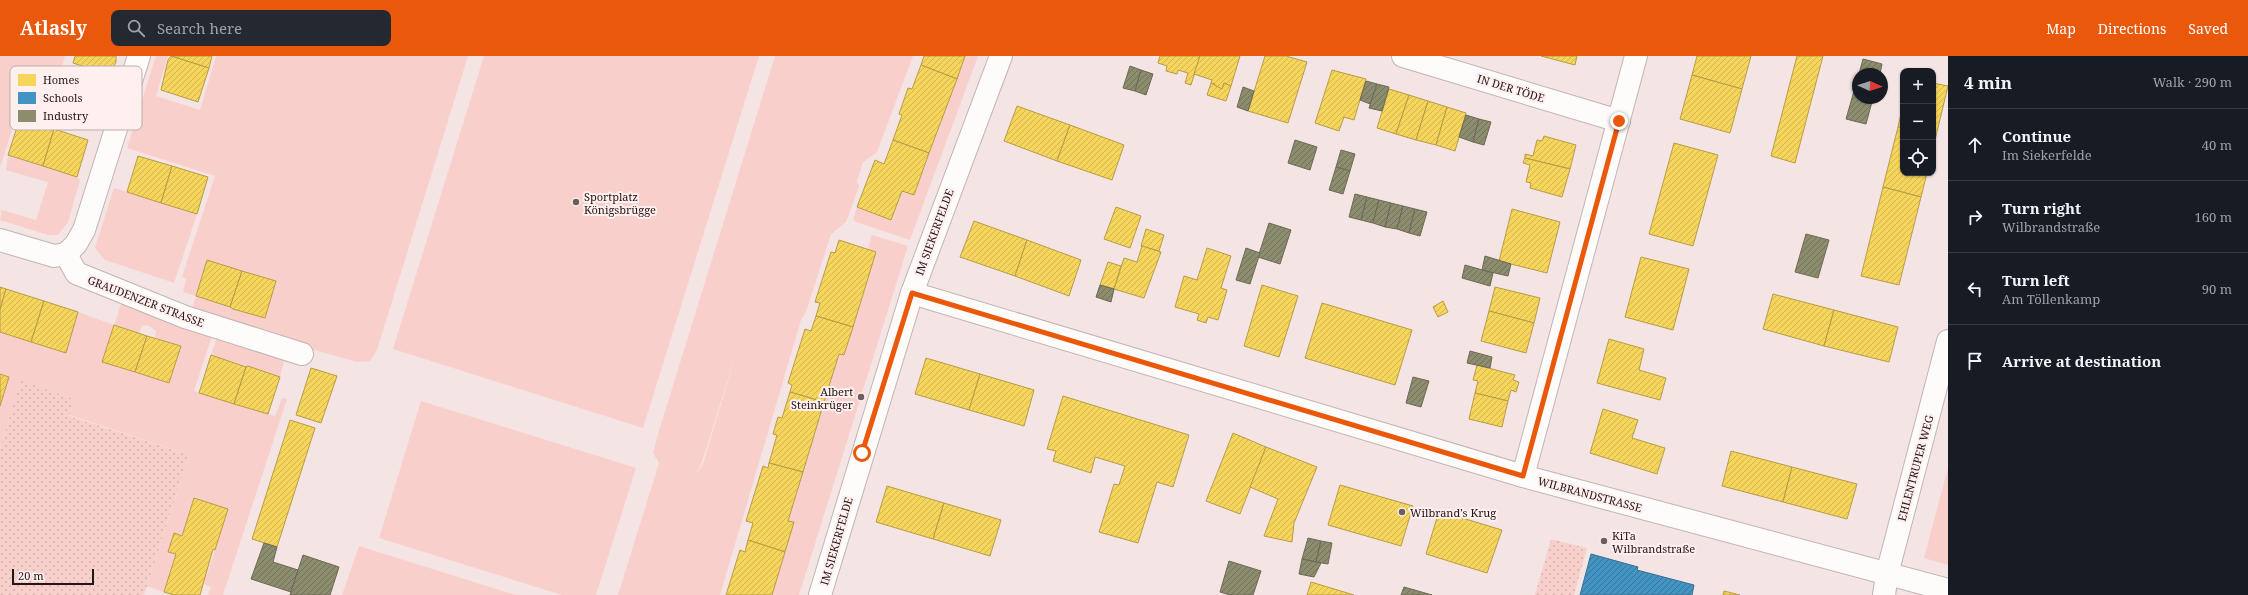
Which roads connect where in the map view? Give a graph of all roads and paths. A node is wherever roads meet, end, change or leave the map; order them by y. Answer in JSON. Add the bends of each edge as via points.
{"nodes":[{"id":1,"x":139,"y":56,"type":"edge"},
{"id":2,"x":1001,"y":56,"type":"edge"},
{"id":3,"x":1403,"y":56,"type":"edge"},
{"id":4,"x":1636,"y":56,"type":"edge"},
{"id":5,"x":136,"y":66,"type":"edge"},
{"id":6,"x":1619,"y":121,"type":"junction"},
{"id":7,"x":116,"y":130,"type":"edge"},
{"id":8,"x":0,"y":240,"type":"edge"},
{"id":9,"x":66,"y":254,"type":"junction"},
{"id":10,"x":912,"y":293,"type":"junction"},
{"id":11,"x":1948,"y":341,"type":"edge"},
{"id":12,"x":302,"y":354,"type":"dead end"},
{"id":13,"x":1523,"y":476,"type":"junction"},
{"id":14,"x":1887,"y":574,"type":"junction"},
{"id":15,"x":1948,"y":590,"type":"edge"},
{"id":16,"x":820,"y":595,"type":"edge"},
{"id":17,"x":1884,"y":595,"type":"edge"}],
"edges":[{"from":1,"to":5,"type":"street"},
{"from":2,"to":10,"type":"street","name":"IM SIEKERFELDE"},
{"from":3,"to":6,"type":"street","name":"IN DER TÖDE"},
{"from":4,"to":6,"type":"street"},
{"from":6,"to":13,"type":"street"},
{"from":7,"to":9,"type":"street","via":[[84,230]]},
{"from":8,"to":9,"type":"street","via":[[54,256]]},
{"from":9,"to":12,"type":"street","name":"GRAUDENZER STRASSE","via":[[76,273],[185,317]]},
{"from":10,"to":13,"type":"street","name":"WILBRANDSTRASSE"},
{"from":10,"to":16,"type":"street","name":"IM SIEKERFELDE"},
{"from":11,"to":14,"type":"street","name":"EHLENTRUPER WEG"},
{"from":13,"to":14,"type":"street","name":"WILBRANDSTRASSE"},
{"from":14,"to":15,"type":"street","name":"WILBRANDSTRASSE"},
{"from":14,"to":17,"type":"street","name":"EHLENTRUPER WEG"}]}
